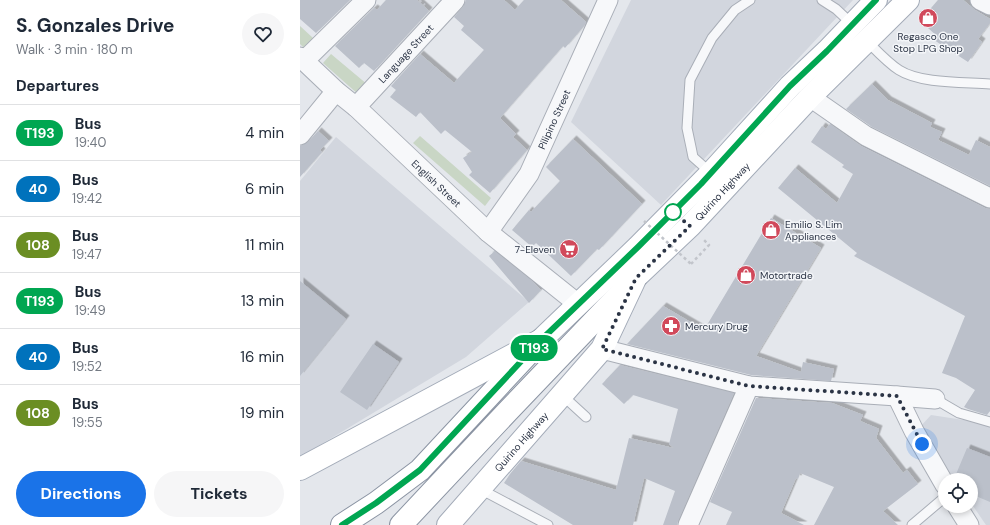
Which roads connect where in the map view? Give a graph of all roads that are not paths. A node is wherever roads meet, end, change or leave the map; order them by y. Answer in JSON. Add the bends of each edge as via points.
{"nodes":[{"id":1,"x":366,"y":0,"type":"edge"},
{"id":2,"x":455,"y":0,"type":"edge"},
{"id":3,"x":608,"y":0,"type":"edge"},
{"id":4,"x":750,"y":0,"type":"edge"},
{"id":5,"x":822,"y":0,"type":"edge"},
{"id":6,"x":876,"y":0,"type":"edge"},
{"id":7,"x":908,"y":0,"type":"edge"},
{"id":8,"x":980,"y":0,"type":"edge"},
{"id":9,"x":990,"y":5,"type":"edge"},
{"id":10,"x":852,"y":24,"type":"junction"},
{"id":11,"x":867,"y":41,"type":"junction"},
{"id":12,"x":302,"y":59,"type":"edge"},
{"id":13,"x":990,"y":84,"type":"edge"},
{"id":14,"x":336,"y":91,"type":"junction"},
{"id":15,"x":810,"y":97,"type":"junction"},
{"id":16,"x":356,"y":107,"type":"junction"},
{"id":17,"x":300,"y":135,"type":"edge"},
{"id":18,"x":711,"y":173,"type":"junction"},
{"id":19,"x":990,"y":198,"type":"edge"},
{"id":20,"x":488,"y":232,"type":"junction"},
{"id":21,"x":636,"y":278,"type":"junction"},
{"id":22,"x":578,"y":304,"type":"junction"},
{"id":23,"x":541,"y":340,"type":"junction"},
{"id":24,"x":602,"y":349,"type":"junction"},
{"id":25,"x":749,"y":386,"type":"junction"},
{"id":26,"x":562,"y":395,"type":"junction"},
{"id":27,"x":897,"y":396,"type":"junction"},
{"id":28,"x":935,"y":399,"type":"joint"},
{"id":29,"x":586,"y":417,"type":"dead end"},
{"id":30,"x":990,"y":422,"type":"edge"},
{"id":31,"x":300,"y":469,"type":"edge"},
{"id":32,"x":938,"y":473,"type":"edge"},
{"id":33,"x":480,"y":489,"type":"junction"},
{"id":34,"x":938,"y":503,"type":"edge"},
{"id":35,"x":961,"y":513,"type":"edge"},
{"id":36,"x":342,"y":525,"type":"edge"},
{"id":37,"x":401,"y":525,"type":"edge"},
{"id":38,"x":448,"y":525,"type":"edge"},
{"id":39,"x":548,"y":525,"type":"edge"},
{"id":40,"x":688,"y":525,"type":"edge"},
{"id":41,"x":912,"y":525,"type":"edge"},
{"id":42,"x":968,"y":525,"type":"edge"}],
"edges":[{"from":1,"to":12,"type":"street"},
{"from":2,"to":16,"type":"street","name":"Language Street"},
{"from":3,"to":20,"type":"street","name":"Pilipino Street","via":[[530,174]]},
{"from":4,"to":18,"type":"lane","via":[[735,10],[712,38],[690,80],[687,128],[693,156]]},
{"from":5,"to":10,"type":"lane"},
{"from":6,"to":10,"type":"main road","name":"Quirino Highway"},
{"from":7,"to":11,"type":"main road","name":"Quirino Highway"},
{"from":8,"to":9,"type":"street"},
{"from":10,"to":18,"type":"main road","name":"Quirino Highway","via":[[790,86]]},
{"from":11,"to":13,"type":"lane","via":[[886,60],[912,76],[928,80]]},
{"from":11,"to":15,"type":"main road","name":"Quirino Highway"},
{"from":12,"to":14,"type":"street","name":"English Street"},
{"from":14,"to":16,"type":"street","name":"English Street"},
{"from":14,"to":17,"type":"street"},
{"from":15,"to":19,"type":"street","via":[[866,136]]},
{"from":15,"to":21,"type":"main road","name":"Quirino Highway","via":[[696,220]]},
{"from":16,"to":20,"type":"street","name":"English Street"},
{"from":18,"to":22,"type":"main road","name":"Quirino Highway"},
{"from":20,"to":22,"type":"street","name":"English Street"},
{"from":21,"to":24,"type":"main road","name":"Quirino Highway"},
{"from":21,"to":37,"type":"main road"},
{"from":22,"to":23,"type":"main road","name":"Quirino Highway"},
{"from":23,"to":31,"type":"main road"},
{"from":23,"to":36,"type":"main road","via":[[420,470]]},
{"from":24,"to":25,"type":"street"},
{"from":24,"to":26,"type":"main road","name":"Quirino Highway"},
{"from":25,"to":27,"type":"street"},
{"from":25,"to":40,"type":"street"},
{"from":26,"to":29,"type":"lane"},
{"from":26,"to":33,"type":"main road","name":"Quirino Highway"},
{"from":27,"to":28,"type":"street"},
{"from":27,"to":32,"type":"street"},
{"from":28,"to":30,"type":"lane","via":[[959,413]]},
{"from":33,"to":38,"type":"main road","name":"Quirino Highway"},
{"from":33,"to":39,"type":"lane"},
{"from":34,"to":41,"type":"lane"},
{"from":35,"to":42,"type":"street"}]}
